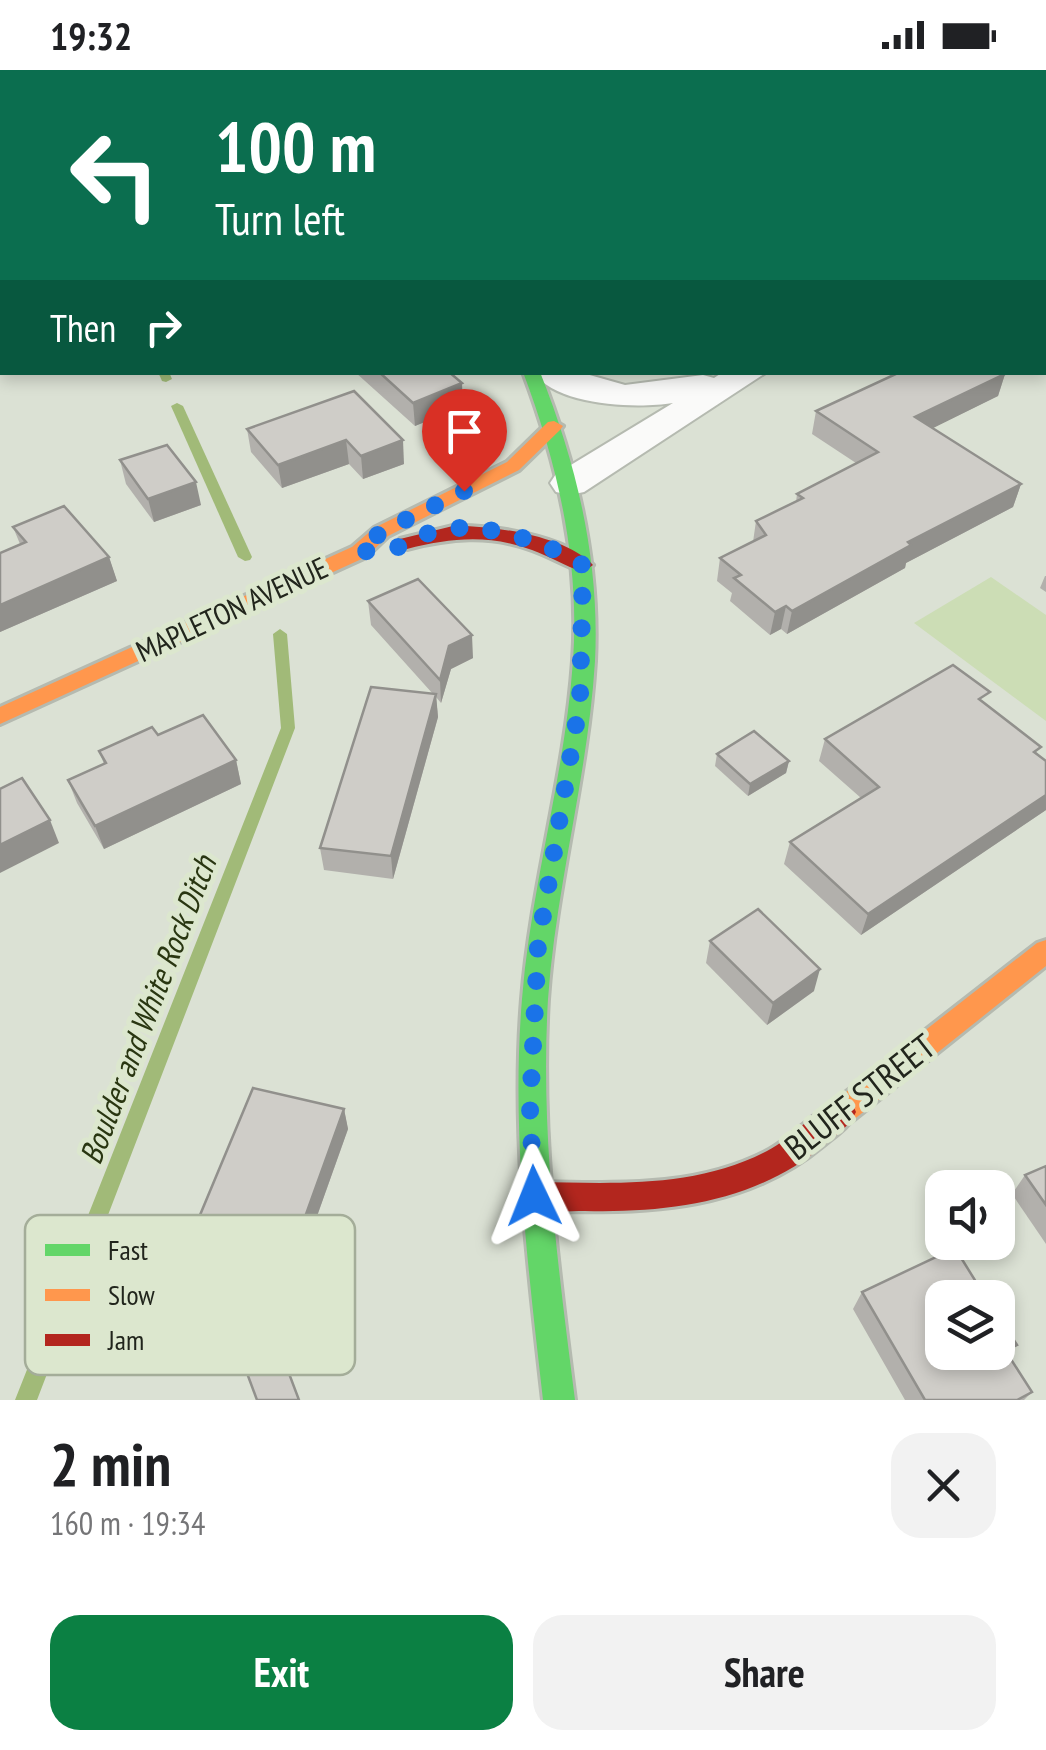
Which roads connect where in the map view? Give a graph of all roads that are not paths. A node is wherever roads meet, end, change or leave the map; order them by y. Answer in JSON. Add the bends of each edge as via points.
{"nodes":[{"id":1,"x":532,"y":375,"type":"edge"},
{"id":2,"x":558,"y":375,"type":"edge"},
{"id":3,"x":741,"y":375,"type":"edge"},
{"id":4,"x":743,"y":375,"type":"edge"},
{"id":5,"x":554,"y":426,"type":"junction"},
{"id":6,"x":570,"y":483,"type":"junction"},
{"id":7,"x":359,"y":552,"type":"junction"},
{"id":8,"x":583,"y":565,"type":"junction"},
{"id":9,"x":0,"y":716,"type":"edge"},
{"id":10,"x":1046,"y":951,"type":"edge"},
{"id":11,"x":534,"y":1196,"type":"junction"},
{"id":12,"x":558,"y":1400,"type":"edge"}],
"edges":[{"from":1,"to":5,"type":"street"},
{"from":2,"to":3,"type":"street","via":[[588,389],[645,398]]},
{"from":4,"to":6,"type":"street"},
{"from":5,"to":6,"type":"street"},
{"from":5,"to":7,"type":"street","name":"MAPLETON AVENUE","via":[[513,466],[381,532]]},
{"from":6,"to":8,"type":"street"},
{"from":7,"to":8,"type":"street","via":[[473,526],[539,542]]},
{"from":7,"to":9,"type":"street","name":"MAPLETON AVENUE"},
{"from":8,"to":11,"type":"street","via":[[580,701],[538,945],[530,1108]]},
{"from":10,"to":11,"type":"street","name":"BLUFF STREET","via":[[782,1160],[678,1198]]},
{"from":11,"to":12,"type":"street"}]}
